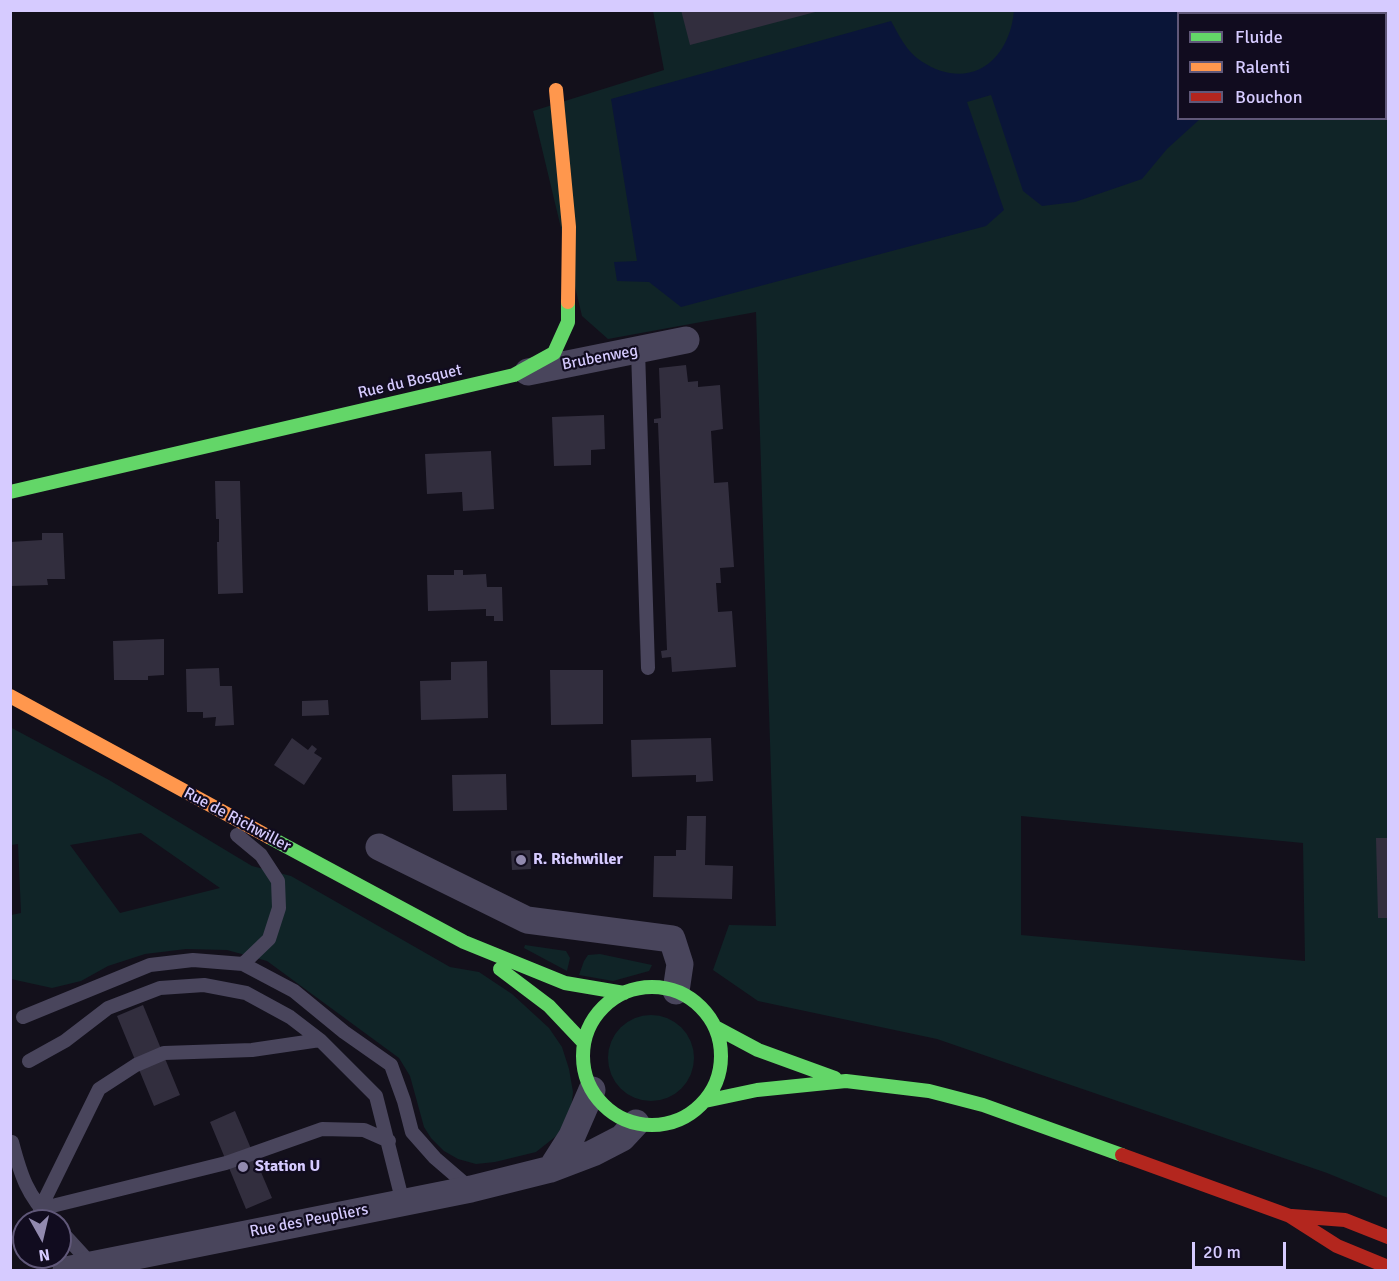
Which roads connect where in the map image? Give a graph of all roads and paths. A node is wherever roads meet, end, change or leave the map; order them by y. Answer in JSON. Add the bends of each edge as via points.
{"nodes":[{"id":1,"x":556,"y":90,"type":"dead end"},
{"id":2,"x":686,"y":340,"type":"dead end"},
{"id":3,"x":638,"y":350,"type":"junction"},
{"id":4,"x":514,"y":375,"type":"junction"},
{"id":5,"x":10,"y":492,"type":"edge"},
{"id":6,"x":648,"y":668,"type":"dead end"},
{"id":7,"x":10,"y":696,"type":"edge"},
{"id":8,"x":192,"y":796,"type":"junction"},
{"id":9,"x":379,"y":847,"type":"dead end"},
{"id":10,"x":464,"y":942,"type":"junction"},
{"id":11,"x":243,"y":964,"type":"junction"},
{"id":12,"x":676,"y":991,"type":"junction"},
{"id":13,"x":624,"y":993,"type":"junction"},
{"id":14,"x":23,"y":1017,"type":"dead end"},
{"id":15,"x":715,"y":1027,"type":"junction"},
{"id":16,"x":320,"y":1040,"type":"junction"},
{"id":17,"x":584,"y":1043,"type":"junction"},
{"id":18,"x":29,"y":1060,"type":"dead end"},
{"id":19,"x":846,"y":1081,"type":"junction"},
{"id":20,"x":592,"y":1090,"type":"junction"},
{"id":21,"x":705,"y":1101,"type":"junction"},
{"id":22,"x":636,"y":1123,"type":"junction"},
{"id":23,"x":389,"y":1141,"type":"junction"},
{"id":24,"x":12,"y":1142,"type":"dead end"},
{"id":25,"x":551,"y":1169,"type":"junction"},
{"id":26,"x":471,"y":1189,"type":"junction"},
{"id":27,"x":403,"y":1203,"type":"junction"},
{"id":28,"x":40,"y":1209,"type":"junction"},
{"id":29,"x":1290,"y":1216,"type":"junction"},
{"id":30,"x":1389,"y":1237,"type":"edge"},
{"id":31,"x":72,"y":1243,"type":"edge"},
{"id":32,"x":92,"y":1264,"type":"junction"},
{"id":33,"x":1389,"y":1267,"type":"edge"},
{"id":34,"x":66,"y":1270,"type":"edge"}],
"edges":[{"from":1,"to":4,"type":"main road","name":"Rue du Bosquet","via":[[569,227],[568,322],[554,353]]},
{"from":2,"to":3,"type":"street","name":"Brubenweg"},
{"from":3,"to":4,"type":"street","name":"Brubenweg"},
{"from":3,"to":6,"type":"lane"},
{"from":4,"to":5,"type":"main road","name":"Rue du Bosquet"},
{"from":7,"to":8,"type":"main road","name":"Rue de Richwiller"},
{"from":8,"to":10,"type":"main road","name":"Rue de Richwiller"},
{"from":8,"to":11,"type":"lane","via":[[261,855],[278,880],[279,908],[269,939]]},
{"from":9,"to":12,"type":"street","via":[[527,920],[672,939],[680,964]]},
{"from":10,"to":13,"type":"main road","name":"Rue de Richwiller","via":[[565,983]]},
{"from":10,"to":17,"type":"main road","name":"Rue de Richwiller","via":[[549,1006]]},
{"from":11,"to":14,"type":"lane","via":[[193,960],[150,965]]},
{"from":11,"to":26,"type":"lane","via":[[294,991],[391,1065],[412,1132]]},
{"from":12,"to":13,"type":"main road","via":[[659,987]]},
{"from":12,"to":15,"type":"main road","via":[[705,1012]]},
{"from":13,"to":17,"type":"main road","via":[[605,1006],[591,1023]]},
{"from":15,"to":19,"type":"main road","via":[[758,1050]]},
{"from":15,"to":21,"type":"main road","via":[[721,1066]]},
{"from":16,"to":18,"type":"lane","via":[[290,1017],[246,993],[204,985],[160,988],[108,1008],[65,1041]]},
{"from":16,"to":23,"type":"lane","via":[[376,1096]]},
{"from":16,"to":28,"type":"lane","via":[[252,1050],[164,1053],[136,1065],[99,1089]]},
{"from":17,"to":20,"type":"main road","via":[[583,1059]]},
{"from":19,"to":21,"type":"main road","via":[[757,1090]]},
{"from":19,"to":29,"type":"main road","via":[[929,1091],[983,1105]]},
{"from":20,"to":22,"type":"main road","via":[[603,1105]]},
{"from":20,"to":25,"type":"street","via":[[572,1136]]},
{"from":21,"to":22,"type":"main road","via":[[674,1122]]},
{"from":22,"to":25,"type":"street","name":"Rue des Peupliers","via":[[622,1138]]},
{"from":23,"to":27,"type":"lane"},
{"from":23,"to":28,"type":"lane","via":[[363,1130],[322,1129],[226,1162]]},
{"from":24,"to":28,"type":"lane","via":[[21,1178]]},
{"from":25,"to":26,"type":"street","name":"Rue des Peupliers"},
{"from":26,"to":27,"type":"street","name":"Rue des Peupliers"},
{"from":27,"to":32,"type":"street","name":"Rue des Peupliers"},
{"from":29,"to":30,"type":"main road","via":[[1345,1220]]},
{"from":29,"to":33,"type":"main road","via":[[1336,1246]]},
{"from":31,"to":32,"type":"lane"},
{"from":32,"to":34,"type":"street","name":"Rue des Peupliers"}]}
